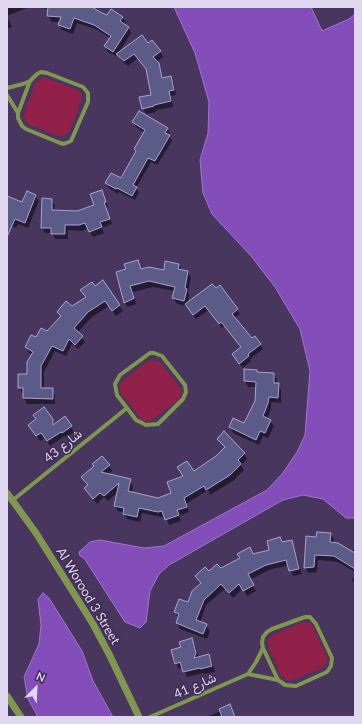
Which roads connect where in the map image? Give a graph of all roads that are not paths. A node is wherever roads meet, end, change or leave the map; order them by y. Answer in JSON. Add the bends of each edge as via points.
{"nodes":[{"id":1,"x":30,"y":81,"type":"junction"},
{"id":2,"x":7,"y":88,"type":"edge"},
{"id":3,"x":7,"y":95,"type":"edge"},
{"id":4,"x":18,"y":113,"type":"junction"},
{"id":5,"x":127,"y":408,"type":"junction"},
{"id":6,"x":7,"y":493,"type":"edge"},
{"id":7,"x":12,"y":500,"type":"junction"},
{"id":8,"x":263,"y":648,"type":"junction"},
{"id":9,"x":248,"y":674,"type":"junction"},
{"id":10,"x":278,"y":680,"type":"junction"},
{"id":11,"x":7,"y":696,"type":"edge"},
{"id":12,"x":22,"y":717,"type":"edge"},
{"id":13,"x":139,"y":717,"type":"edge"},
{"id":14,"x":150,"y":717,"type":"edge"}],
"edges":[{"from":1,"to":2,"type":"street"},
{"from":1,"to":4,"type":"street"},
{"from":1,"to":4,"type":"street","via":[[36,74],[46,73],[83,87],[88,94],[88,102],[74,138],[64,144],[26,129],[20,122]]},
{"from":3,"to":4,"type":"street"},
{"from":5,"to":5,"type":"street","via":[[141,423],[158,424],[186,396],[185,385],[159,354],[154,352],[146,355],[117,379],[117,395]]},
{"from":5,"to":7,"type":"street","name":"شارع 43"},
{"from":6,"to":7,"type":"street","name":"Al Worood 3 Street"},
{"from":7,"to":13,"type":"street","name":"Al Worood 3 Street","via":[[36,533],[93,624]]},
{"from":8,"to":9,"type":"street"},
{"from":8,"to":10,"type":"street"},
{"from":8,"to":10,"type":"street","via":[[263,637],[267,632],[305,617],[314,620],[332,658],[327,672],[296,686],[285,685]]},
{"from":9,"to":10,"type":"street"},
{"from":9,"to":14,"type":"street","name":"شارع 41"},
{"from":11,"to":12,"type":"street"}]}
